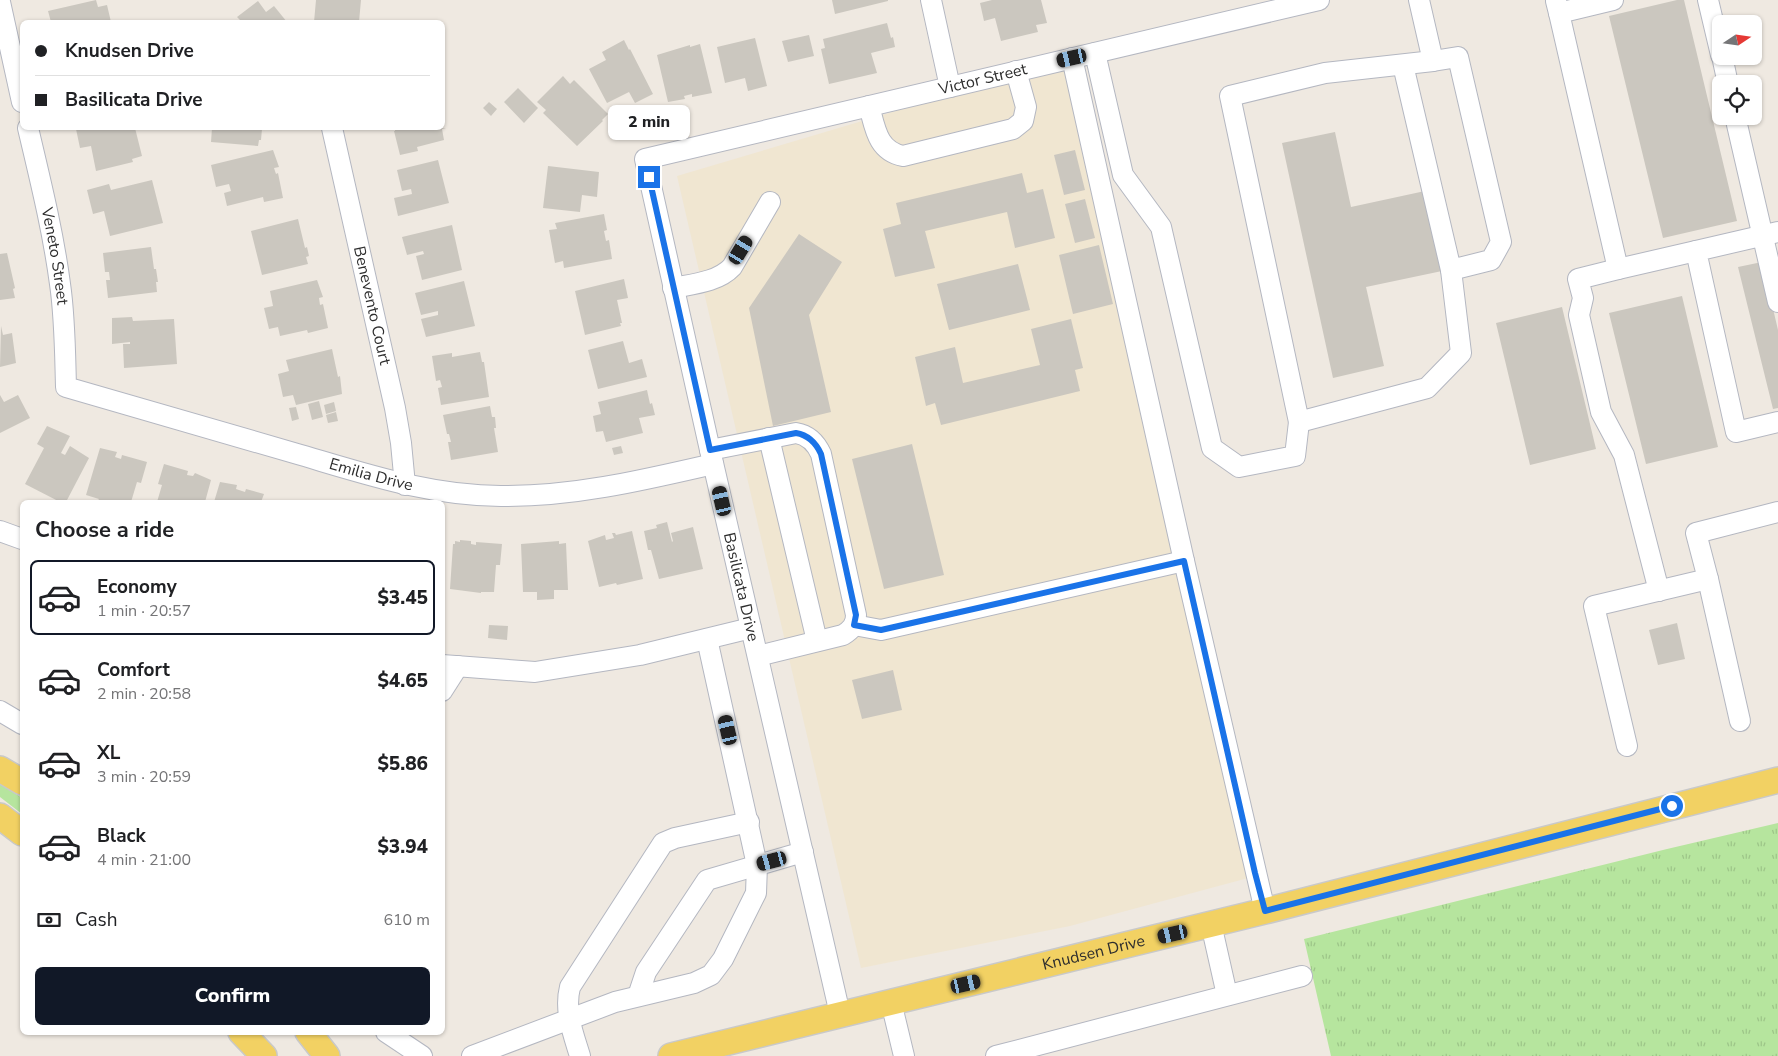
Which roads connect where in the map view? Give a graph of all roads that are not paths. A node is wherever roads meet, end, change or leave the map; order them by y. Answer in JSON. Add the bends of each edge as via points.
{"nodes":[{"id":1,"x":931,"y":0,"type":"edge"},
{"id":2,"x":1320,"y":0,"type":"edge"},
{"id":3,"x":1419,"y":0,"type":"edge"},
{"id":4,"x":1613,"y":0,"type":"edge"},
{"id":5,"x":1708,"y":0,"type":"edge"},
{"id":6,"x":0,"y":2,"type":"edge"},
{"id":7,"x":1558,"y":6,"type":"edge"},
{"id":8,"x":1712,"y":17,"type":"edge"},
{"id":9,"x":1095,"y":53,"type":"junction"},
{"id":10,"x":1072,"y":58,"type":"junction"},
{"id":11,"x":1433,"y":61,"type":"junction"},
{"id":12,"x":1403,"y":65,"type":"junction"},
{"id":13,"x":1016,"y":71,"type":"junction"},
{"id":14,"x":9,"y":84,"type":"edge"},
{"id":15,"x":950,"y":87,"type":"junction"},
{"id":16,"x":20,"y":99,"type":"edge"},
{"id":17,"x":868,"y":106,"type":"junction"},
{"id":18,"x":1739,"y":125,"type":"edge"},
{"id":19,"x":28,"y":130,"type":"edge"},
{"id":20,"x":332,"y":130,"type":"edge"},
{"id":21,"x":644,"y":159,"type":"joint"},
{"id":22,"x":770,"y":202,"type":"dead end"},
{"id":23,"x":1771,"y":234,"type":"edge"},
{"id":24,"x":1696,"y":251,"type":"junction"},
{"id":25,"x":1618,"y":269,"type":"junction"},
{"id":26,"x":1450,"y":270,"type":"junction"},
{"id":27,"x":674,"y":288,"type":"junction"},
{"id":28,"x":1778,"y":302,"type":"edge"},
{"id":29,"x":66,"y":387,"type":"joint"},
{"id":30,"x":1299,"y":422,"type":"junction"},
{"id":31,"x":1778,"y":422,"type":"edge"},
{"id":32,"x":769,"y":438,"type":"junction"},
{"id":33,"x":712,"y":457,"type":"junction"},
{"id":34,"x":405,"y":485,"type":"junction"},
{"id":35,"x":1778,"y":512,"type":"edge"},
{"id":36,"x":0,"y":531,"type":"edge"},
{"id":37,"x":20,"y":538,"type":"edge"},
{"id":38,"x":1184,"y":561,"type":"junction"},
{"id":39,"x":1708,"y":579,"type":"junction"},
{"id":40,"x":1658,"y":591,"type":"junction"},
{"id":41,"x":854,"y":625,"type":"junction"},
{"id":42,"x":751,"y":628,"type":"junction"},
{"id":43,"x":707,"y":639,"type":"junction"},
{"id":44,"x":817,"y":641,"type":"junction"},
{"id":45,"x":758,"y":656,"type":"junction"},
{"id":46,"x":450,"y":666,"type":"edge"},
{"id":47,"x":445,"y":682,"type":"edge"},
{"id":48,"x":0,"y":711,"type":"edge"},
{"id":49,"x":1740,"y":721,"type":"dead end"},
{"id":50,"x":20,"y":723,"type":"edge"},
{"id":51,"x":1627,"y":746,"type":"dead end"},
{"id":52,"x":0,"y":769,"type":"edge"},
{"id":53,"x":1778,"y":780,"type":"edge"},
{"id":54,"x":20,"y":781,"type":"edge"},
{"id":55,"x":0,"y":816,"type":"edge"},
{"id":56,"x":749,"y":822,"type":"junction"},
{"id":57,"x":20,"y":831,"type":"edge"},
{"id":58,"x":803,"y":852,"type":"junction"},
{"id":59,"x":757,"y":865,"type":"junction"},
{"id":60,"x":1265,"y":911,"type":"junction"},
{"id":61,"x":1210,"y":924,"type":"junction"},
{"id":62,"x":1302,"y":976,"type":"dead end"},
{"id":63,"x":1227,"y":995,"type":"junction"},
{"id":64,"x":638,"y":996,"type":"junction"},
{"id":65,"x":891,"y":1002,"type":"junction"},
{"id":66,"x":840,"y":1014,"type":"junction"},
{"id":67,"x":569,"y":1019,"type":"junction"},
{"id":68,"x":244,"y":1035,"type":"edge"},
{"id":69,"x":310,"y":1035,"type":"edge"},
{"id":70,"x":390,"y":1035,"type":"edge"},
{"id":71,"x":264,"y":1056,"type":"edge"},
{"id":72,"x":327,"y":1056,"type":"edge"},
{"id":73,"x":422,"y":1056,"type":"edge"},
{"id":74,"x":472,"y":1056,"type":"edge"},
{"id":75,"x":580,"y":1056,"type":"edge"},
{"id":76,"x":671,"y":1056,"type":"edge"},
{"id":77,"x":904,"y":1056,"type":"edge"},
{"id":78,"x":996,"y":1056,"type":"edge"}],
"edges":[{"from":1,"to":15,"type":"street"},
{"from":2,"to":9,"type":"street","name":"Victor Street"},
{"from":3,"to":11,"type":"street"},
{"from":4,"to":7,"type":"street"},
{"from":5,"to":8,"type":"street"},
{"from":6,"to":14,"type":"street"},
{"from":7,"to":25,"type":"street"},
{"from":9,"to":10,"type":"street","name":"Victor Street"},
{"from":9,"to":30,"type":"street","via":[[1123,175],[1160,228],[1212,448],[1238,467],[1295,456]]},
{"from":10,"to":13,"type":"street","name":"Victor Street"},
{"from":10,"to":38,"type":"street"},
{"from":11,"to":12,"type":"street"},
{"from":11,"to":26,"type":"street","via":[[1458,57],[1501,242],[1491,260]]},
{"from":12,"to":26,"type":"street"},
{"from":12,"to":30,"type":"street","via":[[1325,73],[1230,96]]},
{"from":13,"to":15,"type":"street","name":"Victor Street"},
{"from":13,"to":17,"type":"street","via":[[1026,107],[1023,121],[1013,129],[977,139],[903,156],[895,154],[878,140]]},
{"from":14,"to":16,"type":"street"},
{"from":15,"to":17,"type":"street","name":"Victor Street"},
{"from":17,"to":21,"type":"street","name":"Victor Street"},
{"from":18,"to":23,"type":"street"},
{"from":19,"to":29,"type":"street","name":"Veneto Street","via":[[52,232],[60,284]]},
{"from":20,"to":34,"type":"street","name":"Benevento Court","via":[[395,408]]},
{"from":21,"to":27,"type":"street","name":"Basilicata Drive"},
{"from":22,"to":27,"type":"street","via":[[726,273]]},
{"from":23,"to":24,"type":"street"},
{"from":23,"to":28,"type":"street"},
{"from":24,"to":25,"type":"street"},
{"from":24,"to":31,"type":"street","via":[[1736,432]]},
{"from":25,"to":40,"type":"street","via":[[1578,279],[1582,298],[1579,315],[1601,412],[1624,455]]},
{"from":26,"to":30,"type":"street","via":[[1461,353],[1434,381],[1427,388]]},
{"from":27,"to":33,"type":"street","name":"Basilicata Drive"},
{"from":29,"to":34,"type":"street","name":"Emilia Drive"},
{"from":32,"to":33,"type":"street","name":"Emilia Drive"},
{"from":32,"to":41,"type":"street","name":"Emilia Drive","via":[[800,434],[813,441],[821,454],[856,615]]},
{"from":32,"to":44,"type":"street"},
{"from":33,"to":34,"type":"street","name":"Emilia Drive","via":[[610,487],[556,495],[503,496]]},
{"from":33,"to":42,"type":"street","name":"Basilicata Drive"},
{"from":35,"to":39,"type":"street","via":[[1696,533]]},
{"from":36,"to":37,"type":"street"},
{"from":38,"to":41,"type":"street","via":[[881,630]]},
{"from":38,"to":60,"type":"street"},
{"from":39,"to":40,"type":"street"},
{"from":39,"to":49,"type":"street"},
{"from":40,"to":51,"type":"street","via":[[1594,606]]},
{"from":41,"to":44,"type":"street","via":[[843,635]]},
{"from":42,"to":43,"type":"street"},
{"from":42,"to":45,"type":"street","name":"Basilicata Drive"},
{"from":43,"to":46,"type":"street","via":[[640,655],[535,672]]},
{"from":43,"to":56,"type":"street"},
{"from":44,"to":45,"type":"street"},
{"from":45,"to":58,"type":"street","name":"Basilicata Drive"},
{"from":46,"to":47,"type":"street"},
{"from":48,"to":50,"type":"street"},
{"from":52,"to":54,"type":"main road"},
{"from":53,"to":60,"type":"main road","name":"Knudsen Drive"},
{"from":55,"to":57,"type":"main road"},
{"from":56,"to":59,"type":"street"},
{"from":56,"to":67,"type":"street","via":[[664,843],[570,986],[566,1000]]},
{"from":58,"to":59,"type":"street"},
{"from":58,"to":66,"type":"street","name":"Basilicata Drive"},
{"from":59,"to":64,"type":"street","via":[[714,877],[704,884],[646,972]]},
{"from":59,"to":64,"type":"street","via":[[756,893],[712,975],[694,983]]},
{"from":60,"to":61,"type":"main road","name":"Knudsen Drive"},
{"from":61,"to":63,"type":"street"},
{"from":61,"to":65,"type":"main road","name":"Knudsen Drive"},
{"from":62,"to":63,"type":"street"},
{"from":63,"to":78,"type":"street"},
{"from":64,"to":67,"type":"street"},
{"from":65,"to":66,"type":"main road","name":"Knudsen Drive"},
{"from":65,"to":77,"type":"street"},
{"from":66,"to":76,"type":"main road","name":"Knudsen Drive"},
{"from":67,"to":74,"type":"street"},
{"from":67,"to":75,"type":"street"},
{"from":68,"to":71,"type":"main road"},
{"from":69,"to":72,"type":"main road"},
{"from":70,"to":73,"type":"street"}]}
